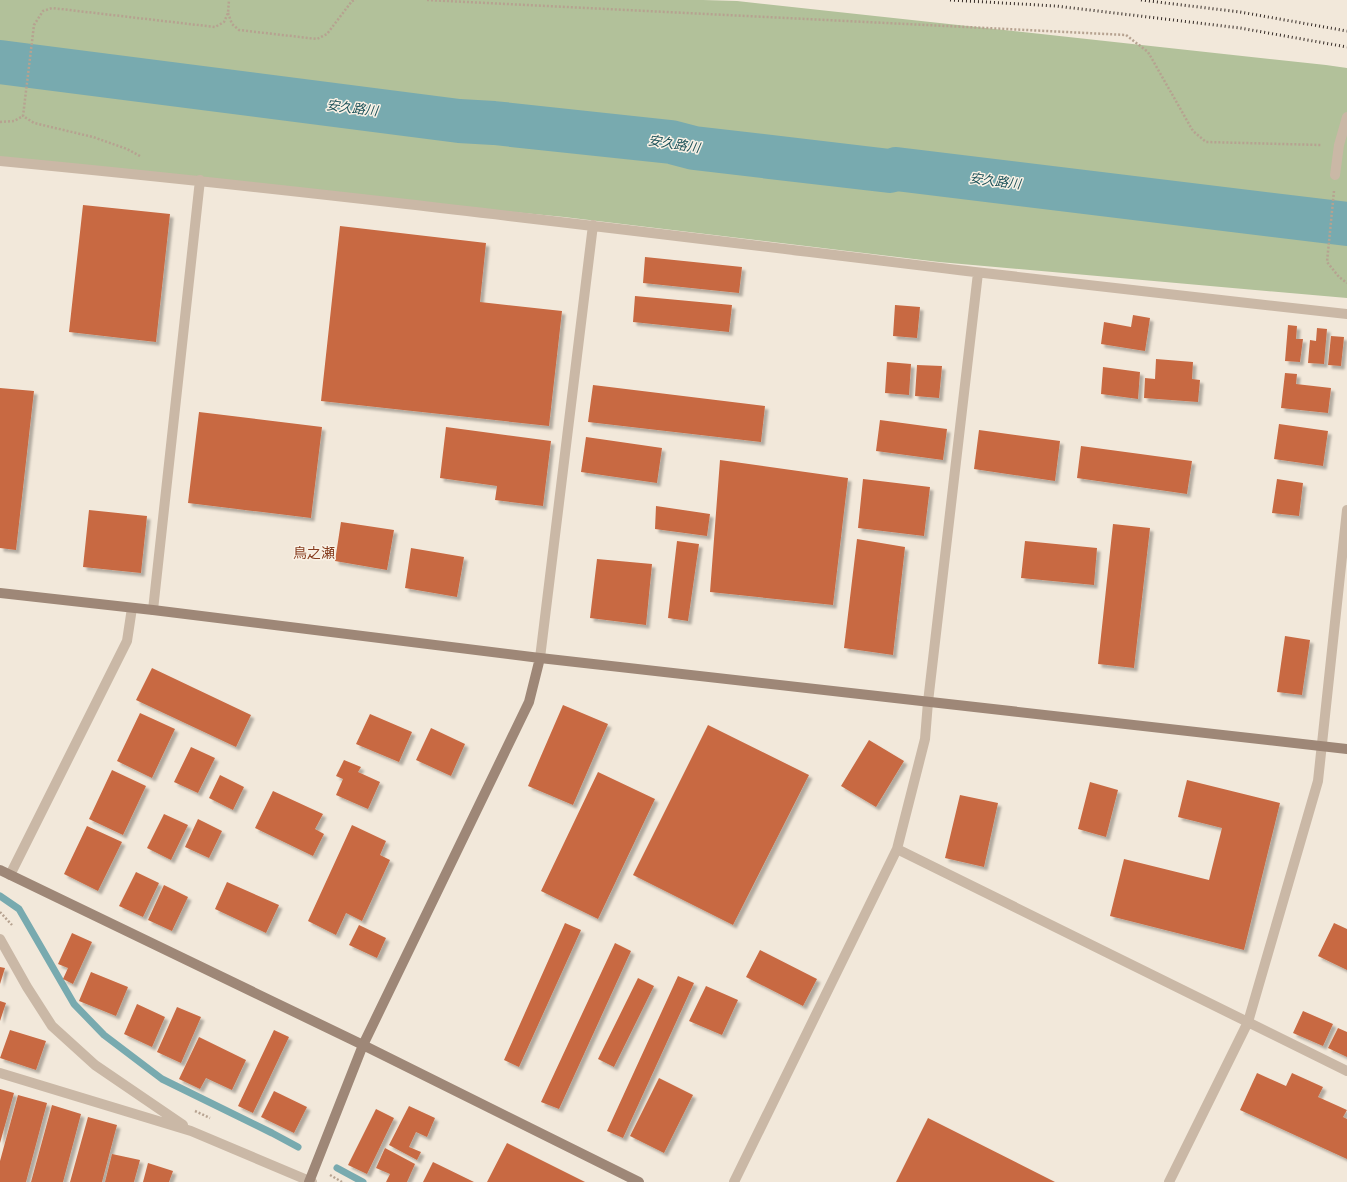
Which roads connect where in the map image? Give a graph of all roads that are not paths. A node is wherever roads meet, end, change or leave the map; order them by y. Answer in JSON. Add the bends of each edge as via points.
{"nodes":[{"id":1,"x":1347,"y":118,"type":"edge"},
{"id":2,"x":0,"y":161,"type":"edge"},
{"id":3,"x":1335,"y":175,"type":"road end"},
{"id":4,"x":200,"y":180,"type":"junction"},
{"id":5,"x":593,"y":225,"type":"junction"},
{"id":6,"x":978,"y":272,"type":"junction"},
{"id":7,"x":1347,"y":314,"type":"edge"},
{"id":8,"x":1347,"y":510,"type":"edge"},
{"id":9,"x":0,"y":593,"type":"edge"},
{"id":10,"x":132,"y":608,"type":"junction"},
{"id":11,"x":153,"y":610,"type":"junction"},
{"id":12,"x":540,"y":658,"type":"junction"},
{"id":13,"x":928,"y":702,"type":"junction"},
{"id":14,"x":1322,"y":746,"type":"junction"},
{"id":15,"x":1347,"y":749,"type":"edge"},
{"id":16,"x":897,"y":849,"type":"junction"},
{"id":17,"x":0,"y":870,"type":"edge"},
{"id":18,"x":10,"y":875,"type":"junction"},
{"id":19,"x":0,"y":939,"type":"edge"},
{"id":20,"x":1248,"y":1022,"type":"junction"},
{"id":21,"x":363,"y":1045,"type":"junction"},
{"id":22,"x":1347,"y":1071,"type":"edge"},
{"id":23,"x":0,"y":1073,"type":"edge"},
{"id":24,"x":191,"y":1131,"type":"junction"},
{"id":25,"x":310,"y":1181,"type":"edge"},
{"id":26,"x":639,"y":1182,"type":"edge"},
{"id":27,"x":734,"y":1182,"type":"edge"},
{"id":28,"x":1168,"y":1182,"type":"edge"}],
"edges":[{"from":1,"to":3,"type":"street","via":[[1339,145]]},
{"from":2,"to":4,"type":"street"},
{"from":4,"to":5,"type":"street"},
{"from":4,"to":11,"type":"street"},
{"from":5,"to":6,"type":"street"},
{"from":5,"to":12,"type":"street"},
{"from":6,"to":7,"type":"street"},
{"from":6,"to":13,"type":"street"},
{"from":8,"to":14,"type":"street"},
{"from":9,"to":10,"type":"street"},
{"from":10,"to":11,"type":"street"},
{"from":10,"to":18,"type":"street","via":[[127,641]]},
{"from":11,"to":12,"type":"street"},
{"from":12,"to":13,"type":"street"},
{"from":12,"to":21,"type":"street","via":[[529,702]]},
{"from":13,"to":14,"type":"street"},
{"from":13,"to":16,"type":"street","via":[[925,739]]},
{"from":14,"to":15,"type":"street"},
{"from":14,"to":20,"type":"street","via":[[1318,781]]},
{"from":16,"to":20,"type":"street"},
{"from":16,"to":27,"type":"street"},
{"from":17,"to":18,"type":"street"},
{"from":18,"to":21,"type":"street"},
{"from":19,"to":24,"type":"street","via":[[52,1026],[95,1065]]},
{"from":20,"to":22,"type":"street"},
{"from":20,"to":28,"type":"street"},
{"from":21,"to":25,"type":"street"},
{"from":21,"to":26,"type":"street"},
{"from":23,"to":24,"type":"street"},
{"from":24,"to":25,"type":"street"}]}
